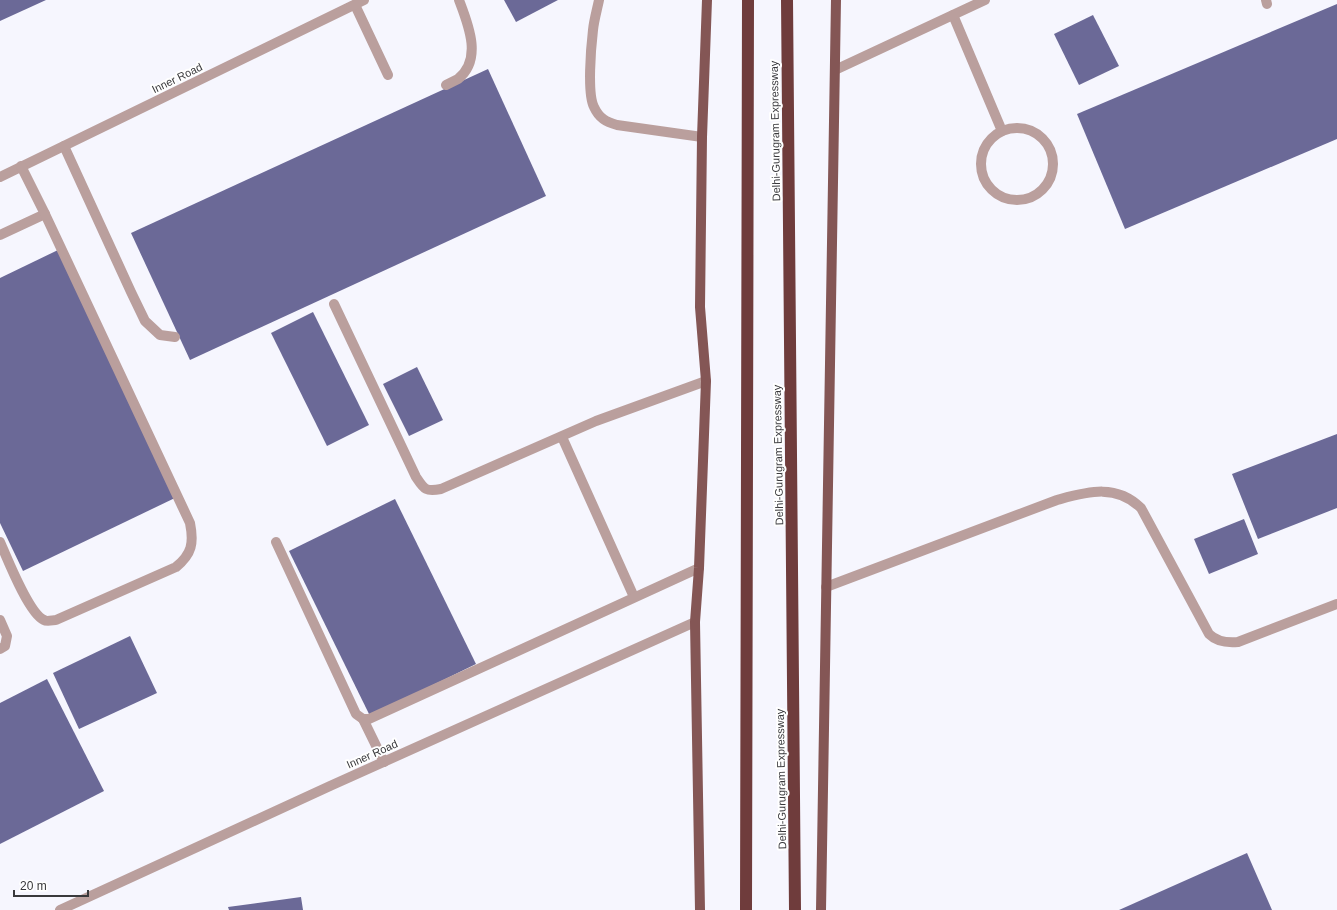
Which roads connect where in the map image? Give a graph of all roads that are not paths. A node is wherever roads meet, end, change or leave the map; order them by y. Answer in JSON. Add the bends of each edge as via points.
{"nodes":[{"id":1,"x":364,"y":0,"type":"edge"},
{"id":2,"x":460,"y":0,"type":"edge"},
{"id":3,"x":599,"y":0,"type":"edge"},
{"id":4,"x":707,"y":0,"type":"edge"},
{"id":5,"x":748,"y":0,"type":"edge"},
{"id":6,"x":787,"y":0,"type":"edge"},
{"id":7,"x":836,"y":0,"type":"edge"},
{"id":8,"x":985,"y":0,"type":"edge"},
{"id":9,"x":355,"y":5,"type":"junction"},
{"id":10,"x":953,"y":15,"type":"junction"},
{"id":11,"x":835,"y":70,"type":"junction"},
{"id":12,"x":388,"y":75,"type":"dead end"},
{"id":13,"x":446,"y":85,"type":"dead end"},
{"id":14,"x":1002,"y":131,"type":"junction"},
{"id":15,"x":702,"y":137,"type":"junction"},
{"id":16,"x":64,"y":146,"type":"junction"},
{"id":17,"x":21,"y":166,"type":"junction"},
{"id":18,"x":0,"y":177,"type":"edge"},
{"id":19,"x":45,"y":214,"type":"junction"},
{"id":20,"x":0,"y":236,"type":"edge"},
{"id":21,"x":334,"y":304,"type":"dead end"},
{"id":22,"x":175,"y":338,"type":"dead end"},
{"id":23,"x":706,"y":381,"type":"junction"},
{"id":24,"x":562,"y":437,"type":"junction"},
{"id":25,"x":0,"y":542,"type":"edge"},
{"id":26,"x":276,"y":542,"type":"dead end"},
{"id":27,"x":699,"y":568,"type":"junction"},
{"id":28,"x":826,"y":587,"type":"junction"},
{"id":29,"x":634,"y":597,"type":"junction"},
{"id":30,"x":1337,"y":604,"type":"edge"},
{"id":31,"x":0,"y":620,"type":"edge"},
{"id":32,"x":695,"y":622,"type":"junction"},
{"id":33,"x":0,"y":649,"type":"edge"},
{"id":34,"x":363,"y":719,"type":"junction"},
{"id":35,"x":384,"y":762,"type":"junction"},
{"id":36,"x":60,"y":910,"type":"edge"},
{"id":37,"x":700,"y":910,"type":"edge"},
{"id":38,"x":746,"y":910,"type":"edge"},
{"id":39,"x":795,"y":910,"type":"edge"},
{"id":40,"x":821,"y":910,"type":"edge"}],
"edges":[{"from":1,"to":9,"type":"street","name":"Inner Road"},
{"from":2,"to":13,"type":"street","via":[[470,28],[472,48],[469,66],[458,79]]},
{"from":3,"to":15,"type":"street","via":[[593,29],[590,92],[594,107],[601,118],[617,125]]},
{"from":4,"to":15,"type":"main road"},
{"from":5,"to":38,"type":"highway"},
{"from":6,"to":39,"type":"highway","name":"Delhi-Gurugram Expressway"},
{"from":7,"to":11,"type":"main road"},
{"from":8,"to":10,"type":"street"},
{"from":9,"to":12,"type":"street"},
{"from":9,"to":16,"type":"street","name":"Inner Road"},
{"from":10,"to":11,"type":"street"},
{"from":10,"to":14,"type":"street"},
{"from":11,"to":28,"type":"main road"},
{"from":14,"to":14,"type":"street","via":[[1014,128],[1027,129],[1038,134],[1049,149],[1052,167],[1049,178],[1033,196],[1022,199],[1000,196],[984,179],[981,157],[985,146],[992,137]]},
{"from":15,"to":23,"type":"main road","via":[[700,307]]},
{"from":16,"to":17,"type":"street","name":"Inner Road"},
{"from":16,"to":22,"type":"street","via":[[145,321],[160,335]]},
{"from":17,"to":18,"type":"street","name":"Inner Road"},
{"from":17,"to":19,"type":"street"},
{"from":19,"to":20,"type":"street"},
{"from":19,"to":25,"type":"street","via":[[190,523],[192,544],[185,560],[176,567],[56,620],[44,621],[37,616],[27,601]]},
{"from":21,"to":24,"type":"street","via":[[424,489],[442,489]]},
{"from":23,"to":24,"type":"street","via":[[596,421]]},
{"from":23,"to":27,"type":"main road"},
{"from":24,"to":29,"type":"street"},
{"from":26,"to":34,"type":"street","via":[[356,714]]},
{"from":27,"to":29,"type":"street"},
{"from":27,"to":32,"type":"main road"},
{"from":28,"to":30,"type":"street","via":[[1057,500],[1103,492],[1121,494],[1141,508],[1213,638],[1228,643],[1238,642]]},
{"from":28,"to":40,"type":"main road"},
{"from":29,"to":34,"type":"street","via":[[369,719]]},
{"from":31,"to":33,"type":"street","via":[[7,636],[5,646]]},
{"from":32,"to":35,"type":"street","name":"Inner Road"},
{"from":32,"to":37,"type":"main road"},
{"from":34,"to":35,"type":"street"},
{"from":35,"to":36,"type":"street","name":"Inner Road"}]}
